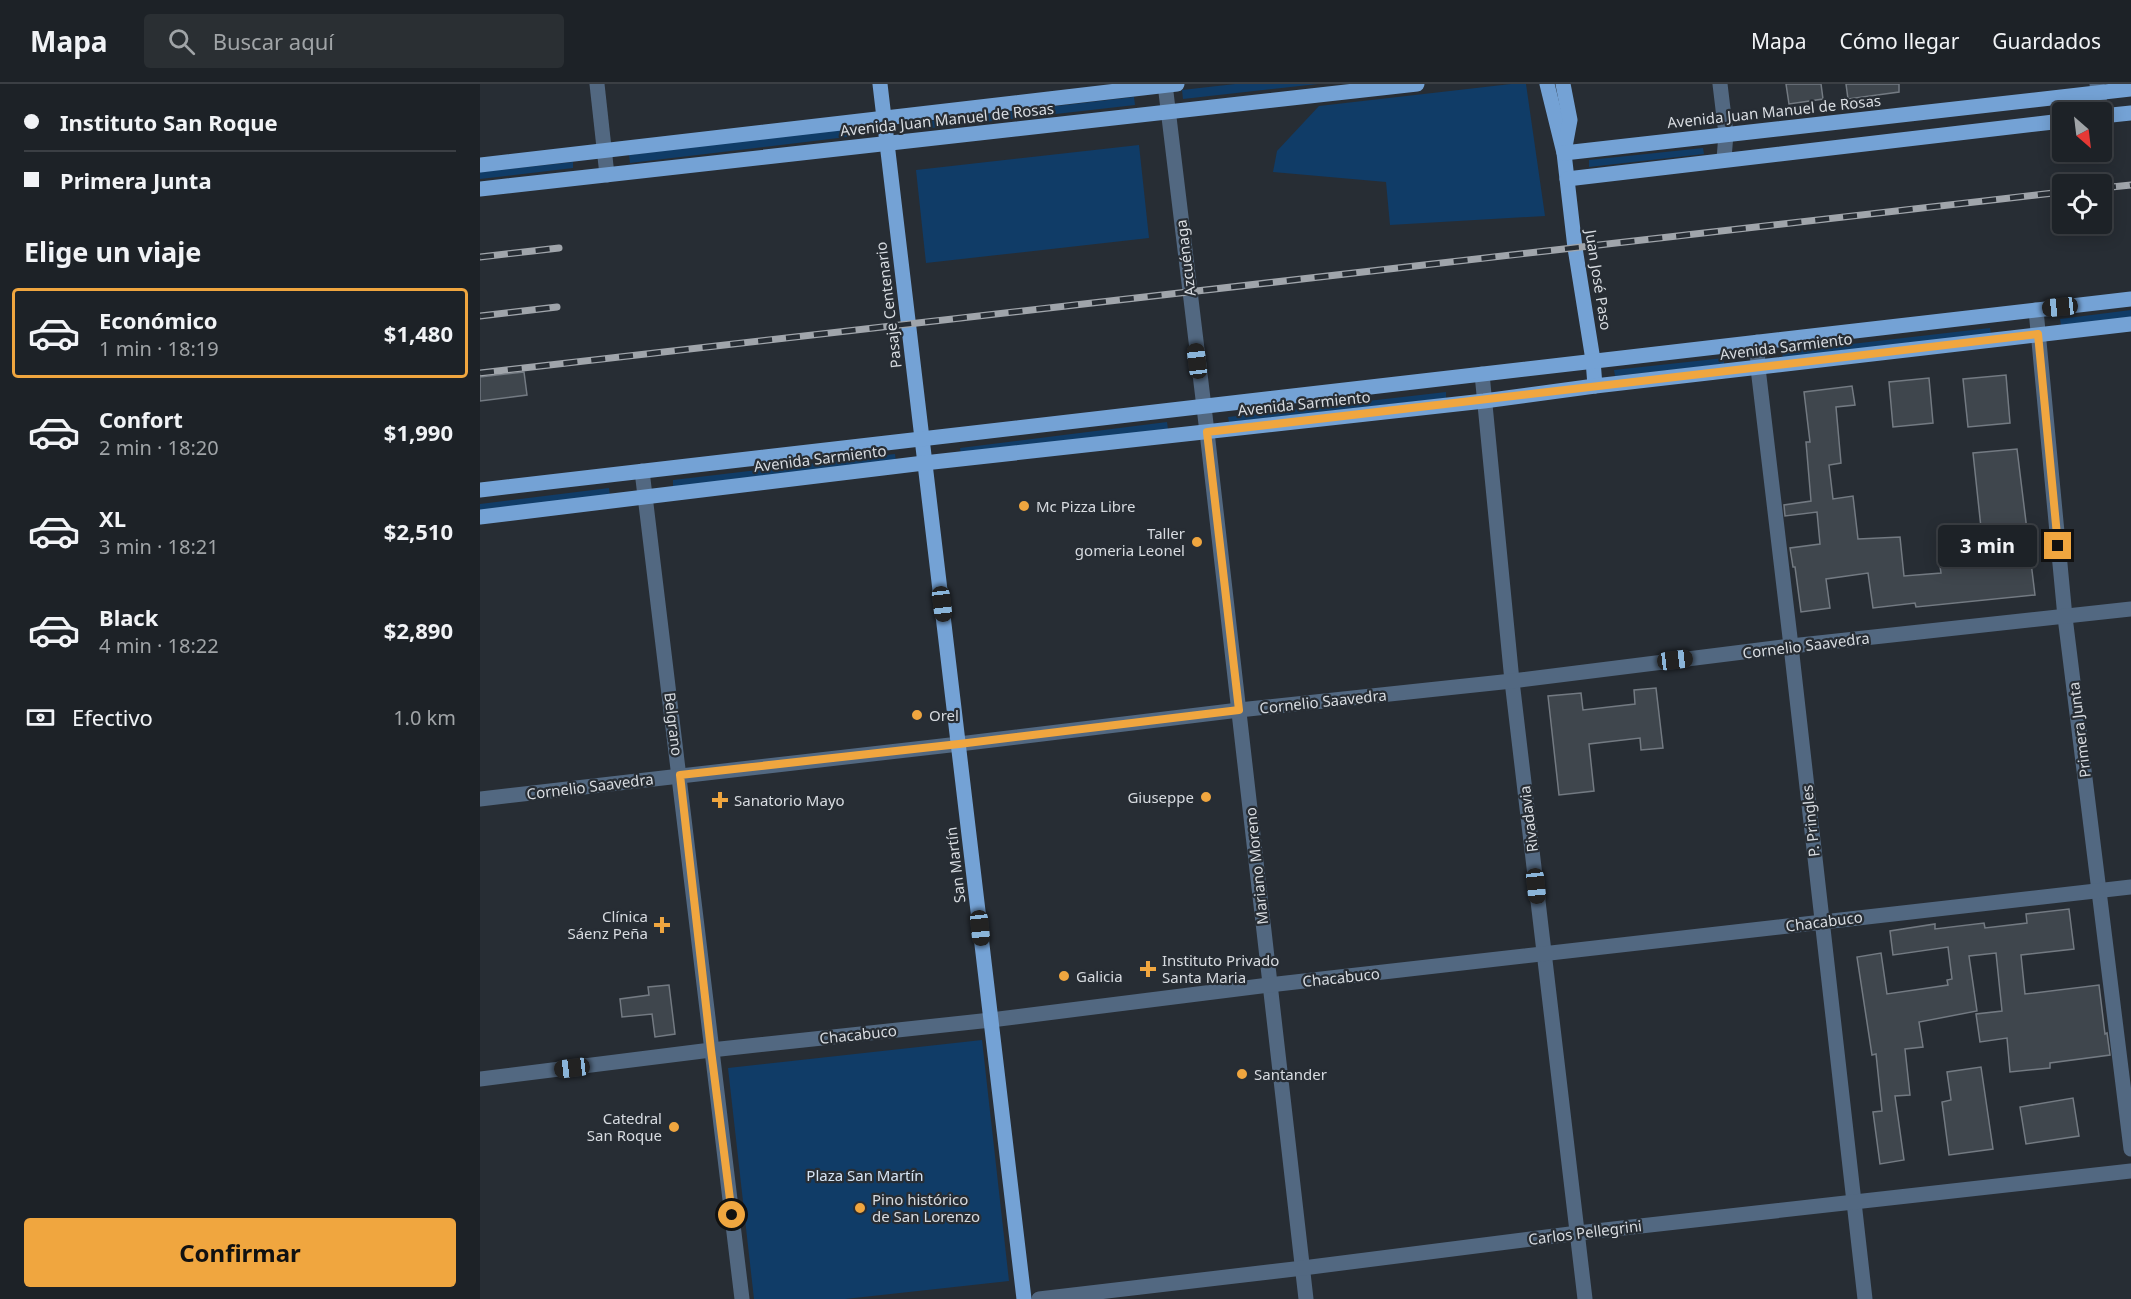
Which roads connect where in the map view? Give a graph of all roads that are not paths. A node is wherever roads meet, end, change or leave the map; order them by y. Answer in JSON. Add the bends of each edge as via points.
{"nodes":[{"id":1,"x":597,"y":84,"type":"edge"},
{"id":2,"x":880,"y":84,"type":"edge"},
{"id":3,"x":1169,"y":84,"type":"edge"},
{"id":4,"x":1417,"y":84,"type":"edge"},
{"id":5,"x":1547,"y":84,"type":"edge"},
{"id":6,"x":1563,"y":84,"type":"edge"},
{"id":7,"x":1720,"y":84,"type":"edge"},
{"id":8,"x":2098,"y":88,"type":"edge"},
{"id":9,"x":2131,"y":89,"type":"edge"},
{"id":10,"x":1168,"y":112,"type":"junction"},
{"id":11,"x":2131,"y":113,"type":"edge"},
{"id":12,"x":2112,"y":114,"type":"edge"},
{"id":13,"x":884,"y":118,"type":"junction"},
{"id":14,"x":2052,"y":122,"type":"edge"},
{"id":15,"x":1726,"y":134,"type":"junction"},
{"id":16,"x":887,"y":144,"type":"junction"},
{"id":17,"x":604,"y":150,"type":"junction"},
{"id":18,"x":1564,"y":153,"type":"junction"},
{"id":19,"x":1724,"y":159,"type":"junction"},
{"id":20,"x":480,"y":165,"type":"edge"},
{"id":21,"x":607,"y":175,"type":"junction"},
{"id":22,"x":1567,"y":179,"type":"junction"},
{"id":23,"x":480,"y":189,"type":"edge"},
{"id":24,"x":2131,"y":299,"type":"edge"},
{"id":25,"x":2036,"y":310,"type":"junction"},
{"id":26,"x":2131,"y":324,"type":"edge"},
{"id":27,"x":2038,"y":334,"type":"junction"},
{"id":28,"x":1757,"y":342,"type":"junction"},
{"id":29,"x":1593,"y":360,"type":"junction"},
{"id":30,"x":1758,"y":368,"type":"junction"},
{"id":31,"x":1482,"y":374,"type":"junction"},
{"id":32,"x":1595,"y":386,"type":"junction"},
{"id":33,"x":1484,"y":401,"type":"junction"},
{"id":34,"x":1203,"y":406,"type":"junction"},
{"id":35,"x":1207,"y":432,"type":"junction"},
{"id":36,"x":922,"y":439,"type":"junction"},
{"id":37,"x":924,"y":463,"type":"junction"},
{"id":38,"x":642,"y":471,"type":"junction"},
{"id":39,"x":480,"y":490,"type":"edge"},
{"id":40,"x":644,"y":498,"type":"junction"},
{"id":41,"x":480,"y":517,"type":"edge"},
{"id":42,"x":2131,"y":609,"type":"edge"},
{"id":43,"x":2065,"y":616,"type":"junction"},
{"id":44,"x":1791,"y":646,"type":"junction"},
{"id":45,"x":1512,"y":681,"type":"junction"},
{"id":46,"x":1239,"y":710,"type":"junction"},
{"id":47,"x":959,"y":744,"type":"junction"},
{"id":48,"x":680,"y":775,"type":"junction"},
{"id":49,"x":480,"y":799,"type":"edge"},
{"id":50,"x":2131,"y":886,"type":"edge"},
{"id":51,"x":2098,"y":890,"type":"junction"},
{"id":52,"x":1821,"y":921,"type":"junction"},
{"id":53,"x":1544,"y":955,"type":"junction"},
{"id":54,"x":1269,"y":985,"type":"junction"},
{"id":55,"x":991,"y":1020,"type":"junction"},
{"id":56,"x":711,"y":1050,"type":"junction"},
{"id":57,"x":480,"y":1079,"type":"edge"},
{"id":58,"x":2131,"y":1149,"type":"edge"},
{"id":59,"x":2131,"y":1171,"type":"edge"},
{"id":60,"x":1854,"y":1200,"type":"junction"},
{"id":61,"x":1578,"y":1233,"type":"junction"},
{"id":62,"x":1303,"y":1268,"type":"junction"},
{"id":63,"x":742,"y":1299,"type":"edge"},
{"id":64,"x":1024,"y":1299,"type":"edge"},
{"id":65,"x":1039,"y":1299,"type":"edge"},
{"id":66,"x":1306,"y":1299,"type":"edge"},
{"id":67,"x":1585,"y":1299,"type":"edge"},
{"id":68,"x":1865,"y":1299,"type":"edge"}],
"edges":[{"from":1,"to":17,"type":"street"},
{"from":2,"to":13,"type":"main road","name":"Pasaje Centenario"},
{"from":3,"to":10,"type":"street","name":"Azcuénaga"},
{"from":3,"to":13,"type":"main road","name":"Avenida Juan Manuel de Rosas"},
{"from":4,"to":10,"type":"main road","name":"Avenida Juan Manuel de Rosas"},
{"from":5,"to":18,"type":"main road"},
{"from":6,"to":18,"type":"main road","via":[[1570,120]]},
{"from":7,"to":15,"type":"street"},
{"from":8,"to":9,"type":"main road","name":"Avenida Juan Manuel de Rosas"},
{"from":8,"to":15,"type":"main road","name":"Avenida Juan Manuel de Rosas"},
{"from":10,"to":16,"type":"main road","name":"Avenida Juan Manuel de Rosas"},
{"from":10,"to":34,"type":"street","name":"Azcuénaga"},
{"from":11,"to":12,"type":"main road"},
{"from":13,"to":16,"type":"main road","name":"Pasaje Centenario"},
{"from":13,"to":17,"type":"main road","name":"Avenida Juan Manuel de Rosas"},
{"from":14,"to":19,"type":"main road"},
{"from":15,"to":18,"type":"main road","name":"Avenida Juan Manuel de Rosas"},
{"from":15,"to":19,"type":"street"},
{"from":16,"to":21,"type":"main road","name":"Avenida Juan Manuel de Rosas"},
{"from":16,"to":36,"type":"main road","name":"Pasaje Centenario"},
{"from":17,"to":20,"type":"main road","name":"Avenida Juan Manuel de Rosas"},
{"from":17,"to":21,"type":"street"},
{"from":18,"to":22,"type":"main road"},
{"from":19,"to":22,"type":"main road"},
{"from":21,"to":23,"type":"main road","name":"Avenida Juan Manuel de Rosas"},
{"from":22,"to":29,"type":"main road","name":"Juan José Paso"},
{"from":24,"to":25,"type":"main road","name":"Avenida Sarmiento"},
{"from":25,"to":27,"type":"street","name":"Primera Junta"},
{"from":25,"to":28,"type":"main road","name":"Avenida Sarmiento"},
{"from":26,"to":27,"type":"main road","name":"Avenida Sarmiento"},
{"from":27,"to":30,"type":"main road","name":"Avenida Sarmiento"},
{"from":27,"to":43,"type":"street","name":"Primera Junta"},
{"from":28,"to":29,"type":"main road","name":"Avenida Sarmiento"},
{"from":28,"to":30,"type":"street","name":"P. Pringles"},
{"from":29,"to":31,"type":"main road","name":"Avenida Sarmiento"},
{"from":29,"to":32,"type":"main road","name":"Juan José Paso"},
{"from":30,"to":32,"type":"main road","name":"Avenida Sarmiento"},
{"from":30,"to":44,"type":"street","name":"P. Pringles"},
{"from":31,"to":33,"type":"street","name":"Rivadavia"},
{"from":31,"to":34,"type":"main road","name":"Avenida Sarmiento"},
{"from":32,"to":33,"type":"main road","name":"Avenida Sarmiento"},
{"from":33,"to":35,"type":"main road","name":"Avenida Sarmiento"},
{"from":33,"to":45,"type":"street","name":"Rivadavia"},
{"from":34,"to":35,"type":"street","name":"Azcuénaga"},
{"from":34,"to":36,"type":"main road","name":"Avenida Sarmiento"},
{"from":35,"to":37,"type":"main road","name":"Avenida Sarmiento"},
{"from":35,"to":46,"type":"street","name":"Mariano Moreno"},
{"from":36,"to":37,"type":"main road","name":"Pasaje Centenario"},
{"from":36,"to":38,"type":"main road","name":"Avenida Sarmiento"},
{"from":37,"to":40,"type":"main road","name":"Avenida Sarmiento"},
{"from":37,"to":47,"type":"main road","name":"San Martín"},
{"from":38,"to":39,"type":"main road","name":"Avenida Sarmiento"},
{"from":38,"to":40,"type":"street","name":"Belgrano"},
{"from":40,"to":41,"type":"main road","name":"Avenida Sarmiento"},
{"from":40,"to":48,"type":"street","name":"Belgrano"},
{"from":42,"to":43,"type":"street","name":"Cornelio Saavedra"},
{"from":43,"to":44,"type":"street","name":"Cornelio Saavedra"},
{"from":43,"to":51,"type":"street","name":"Primera Junta"},
{"from":44,"to":45,"type":"street","name":"Cornelio Saavedra"},
{"from":44,"to":52,"type":"street","name":"P. Pringles"},
{"from":45,"to":46,"type":"street","name":"Cornelio Saavedra"},
{"from":45,"to":53,"type":"street","name":"Rivadavia"},
{"from":46,"to":47,"type":"street","name":"Cornelio Saavedra"},
{"from":46,"to":54,"type":"street","name":"Mariano Moreno"},
{"from":47,"to":48,"type":"street","name":"Cornelio Saavedra"},
{"from":47,"to":55,"type":"main road","name":"San Martín"},
{"from":48,"to":49,"type":"street","name":"Cornelio Saavedra"},
{"from":48,"to":56,"type":"street","name":"Belgrano"},
{"from":50,"to":51,"type":"street","name":"Chacabuco"},
{"from":51,"to":52,"type":"street","name":"Chacabuco"},
{"from":51,"to":58,"type":"street","name":"Primera Junta"},
{"from":52,"to":53,"type":"street","name":"Chacabuco"},
{"from":52,"to":60,"type":"street","name":"P. Pringles"},
{"from":53,"to":54,"type":"street","name":"Chacabuco"},
{"from":53,"to":61,"type":"street","name":"Rivadavia"},
{"from":54,"to":55,"type":"street","name":"Chacabuco"},
{"from":54,"to":62,"type":"street","name":"Mariano Moreno"},
{"from":55,"to":56,"type":"street","name":"Chacabuco"},
{"from":55,"to":64,"type":"main road","name":"San Martín"},
{"from":56,"to":57,"type":"street","name":"Chacabuco"},
{"from":56,"to":63,"type":"street","name":"Belgrano"},
{"from":59,"to":60,"type":"street","name":"Carlos Pellegrini"},
{"from":60,"to":61,"type":"street","name":"Carlos Pellegrini"},
{"from":60,"to":68,"type":"street","name":"P. Pringles"},
{"from":61,"to":62,"type":"street","name":"Carlos Pellegrini"},
{"from":61,"to":67,"type":"street","name":"Rivadavia"},
{"from":62,"to":65,"type":"street","name":"Carlos Pellegrini"},
{"from":62,"to":66,"type":"street","name":"Mariano Moreno"}]}
